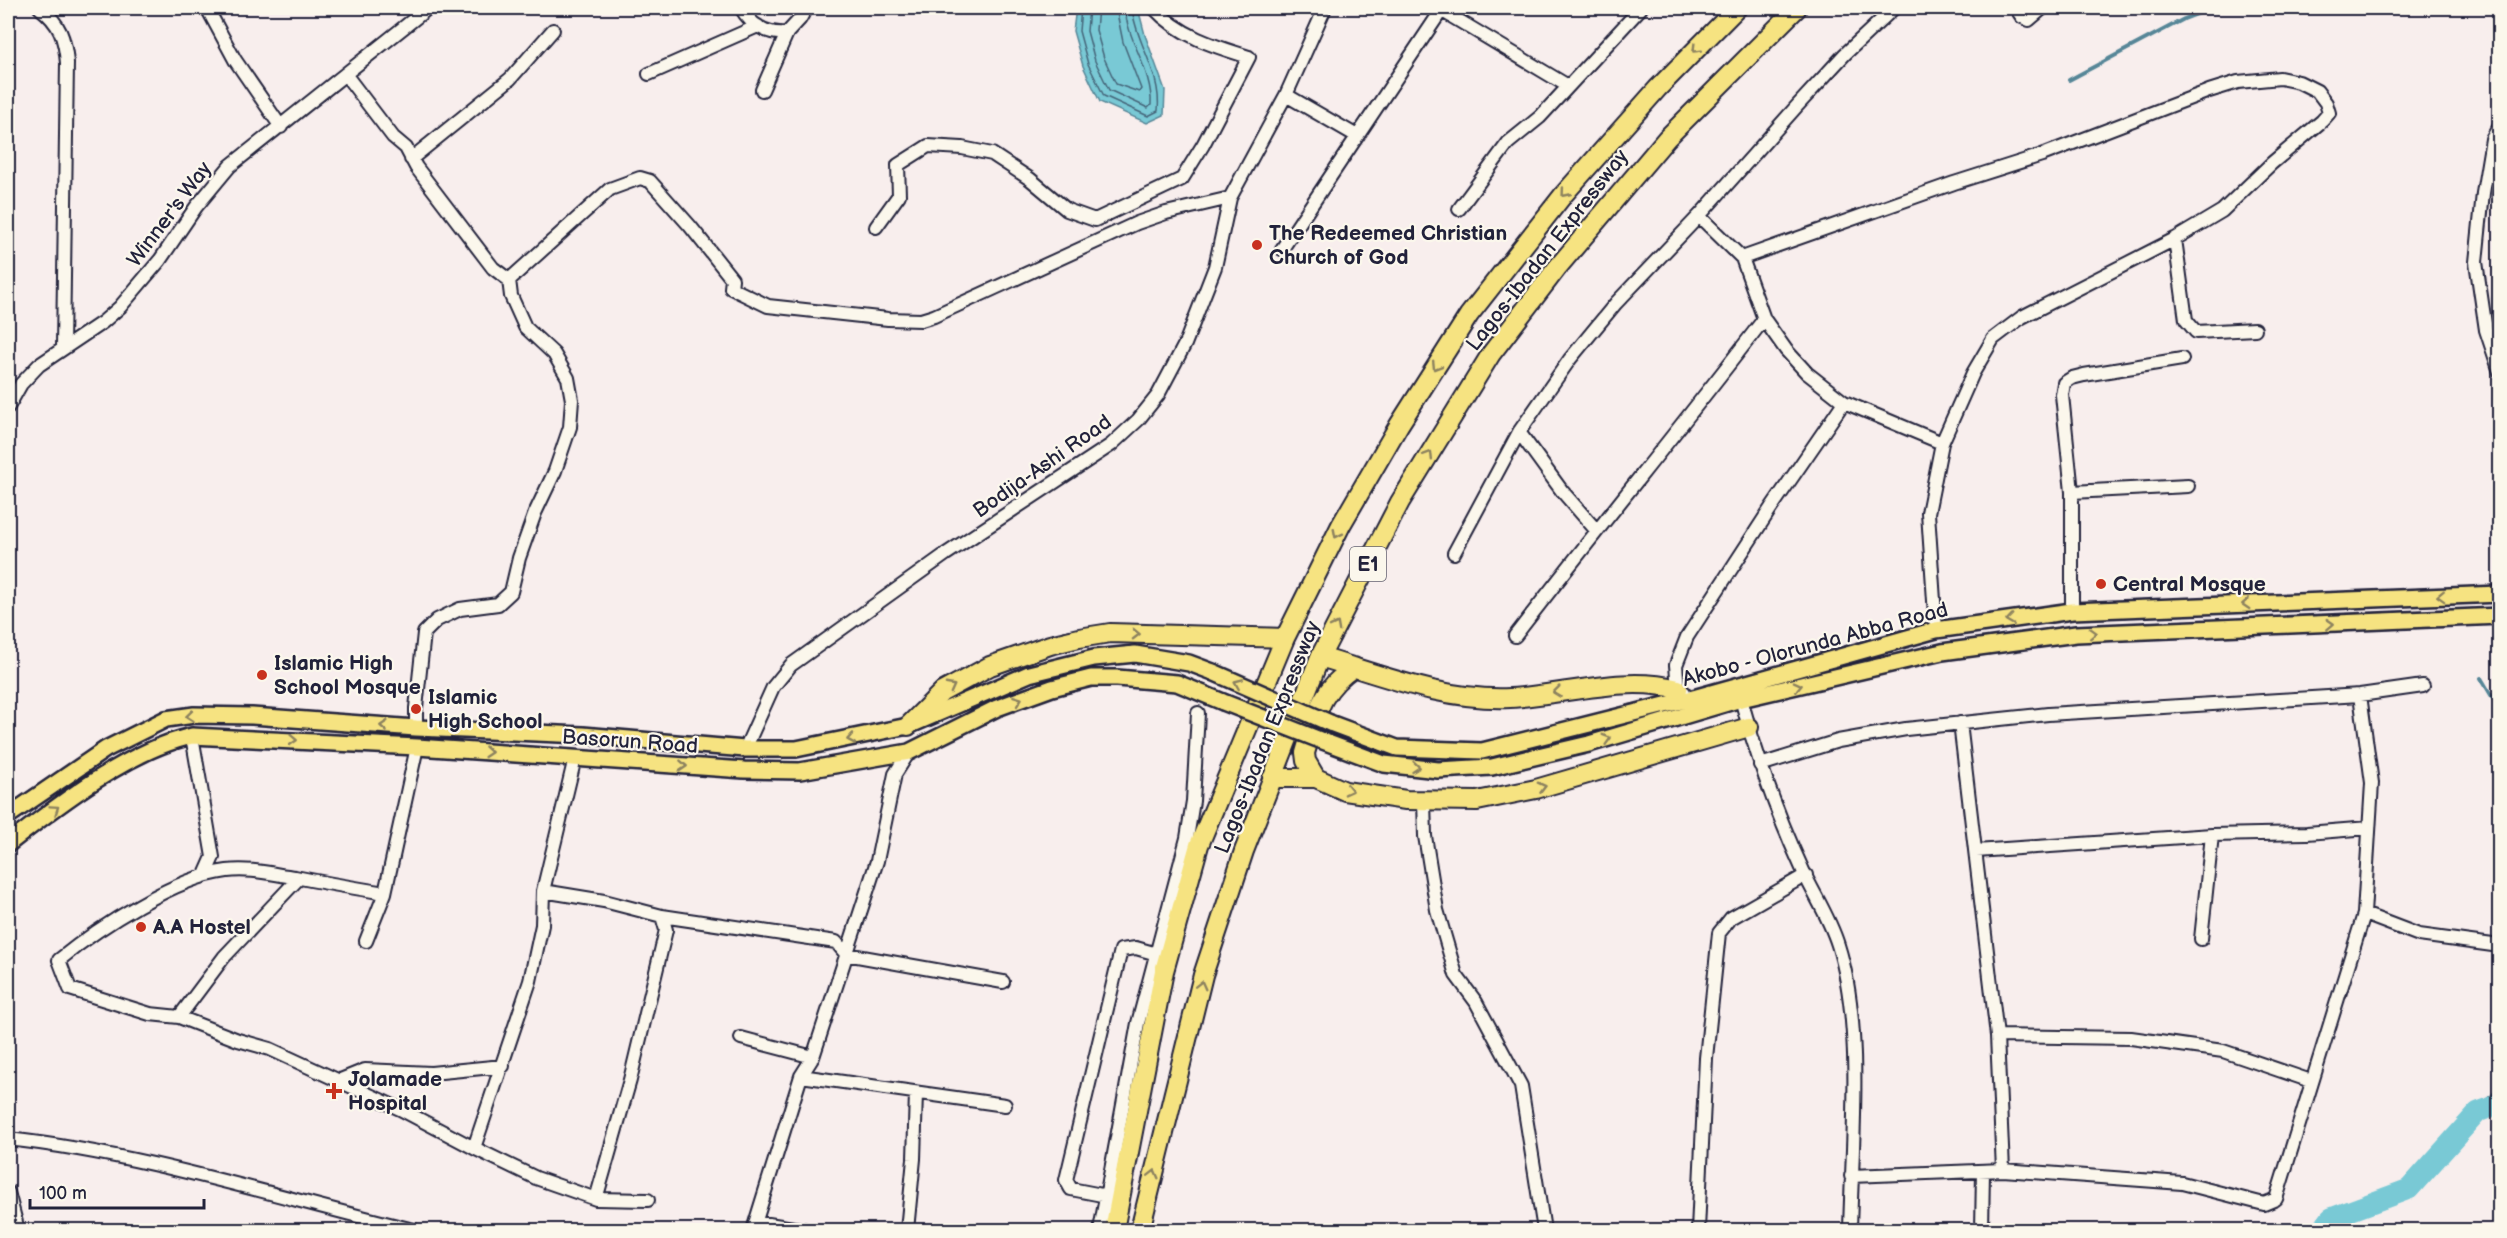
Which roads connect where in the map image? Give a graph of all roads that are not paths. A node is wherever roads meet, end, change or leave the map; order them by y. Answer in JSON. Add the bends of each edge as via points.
{"nodes":[{"id":1,"x":40,"y":8,"type":"edge"},
{"id":2,"x":207,"y":8,"type":"edge"},
{"id":3,"x":428,"y":8,"type":"edge"},
{"id":4,"x":741,"y":8,"type":"edge"},
{"id":5,"x":806,"y":8,"type":"edge"},
{"id":6,"x":1155,"y":8,"type":"edge"},
{"id":7,"x":1325,"y":8,"type":"edge"},
{"id":8,"x":1641,"y":8,"type":"edge"},
{"id":9,"x":1737,"y":8,"type":"edge"},
{"id":10,"x":1797,"y":8,"type":"edge"},
{"id":11,"x":1894,"y":8,"type":"edge"},
{"id":12,"x":2016,"y":8,"type":"edge"},
{"id":13,"x":2043,"y":8,"type":"edge"},
{"id":14,"x":1442,"y":9,"type":"edge"},
{"id":15,"x":758,"y":26,"type":"junction"},
{"id":16,"x":553,"y":30,"type":"dead end"},
{"id":17,"x":787,"y":33,"type":"junction"},
{"id":18,"x":345,"y":74,"type":"junction"},
{"id":19,"x":649,"y":74,"type":"dead end"},
{"id":20,"x":1568,"y":86,"type":"junction"},
{"id":21,"x":762,"y":90,"type":"dead end"},
{"id":22,"x":1286,"y":95,"type":"junction"},
{"id":23,"x":2499,"y":125,"type":"edge"},
{"id":24,"x":281,"y":127,"type":"junction"},
{"id":25,"x":1357,"y":136,"type":"junction"},
{"id":26,"x":2496,"y":139,"type":"edge"},
{"id":27,"x":411,"y":159,"type":"junction"},
{"id":28,"x":1230,"y":198,"type":"junction"},
{"id":29,"x":1460,"y":209,"type":"dead end"},
{"id":30,"x":1699,"y":216,"type":"junction"},
{"id":31,"x":876,"y":227,"type":"dead end"},
{"id":32,"x":2175,"y":239,"type":"junction"},
{"id":33,"x":1282,"y":249,"type":"dead end"},
{"id":34,"x":1742,"y":258,"type":"junction"},
{"id":35,"x":509,"y":280,"type":"junction"},
{"id":36,"x":1764,"y":319,"type":"junction"},
{"id":37,"x":2255,"y":329,"type":"dead end"},
{"id":38,"x":63,"y":348,"type":"junction"},
{"id":39,"x":2182,"y":359,"type":"dead end"},
{"id":40,"x":2499,"y":372,"type":"edge"},
{"id":41,"x":1844,"y":402,"type":"junction"},
{"id":42,"x":8,"y":407,"type":"edge"},
{"id":43,"x":1519,"y":432,"type":"junction"},
{"id":44,"x":1942,"y":443,"type":"junction"},
{"id":45,"x":2188,"y":486,"type":"dead end"},
{"id":46,"x":2072,"y":492,"type":"junction"},
{"id":47,"x":1596,"y":530,"type":"junction"},
{"id":48,"x":1454,"y":553,"type":"dead end"},
{"id":49,"x":2499,"y":594,"type":"edge"},
{"id":50,"x":2072,"y":612,"type":"junction"},
{"id":51,"x":2044,"y":615,"type":"junction"},
{"id":52,"x":2499,"y":616,"type":"edge"},
{"id":53,"x":1936,"y":630,"type":"junction"},
{"id":54,"x":1515,"y":636,"type":"dead end"},
{"id":55,"x":2047,"y":637,"type":"junction"},
{"id":56,"x":1285,"y":638,"type":"junction"},
{"id":57,"x":1320,"y":657,"type":"junction"},
{"id":58,"x":1354,"y":667,"type":"junction"},
{"id":59,"x":1213,"y":672,"type":"joint"},
{"id":60,"x":2423,"y":686,"type":"dead end"},
{"id":61,"x":1678,"y":689,"type":"junction"},
{"id":62,"x":2360,"y":695,"type":"junction"},
{"id":63,"x":1697,"y":697,"type":"junction"},
{"id":64,"x":1741,"y":699,"type":"junction"},
{"id":65,"x":1198,"y":713,"type":"dead end"},
{"id":66,"x":252,"y":716,"type":"junction"},
{"id":67,"x":1960,"y":723,"type":"junction"},
{"id":68,"x":908,"y":726,"type":"junction"},
{"id":69,"x":1749,"y":727,"type":"junction"},
{"id":70,"x":416,"y":728,"type":"junction"},
{"id":71,"x":192,"y":736,"type":"junction"},
{"id":72,"x":252,"y":738,"type":"junction"},
{"id":73,"x":1320,"y":740,"type":"joint"},
{"id":74,"x":417,"y":747,"type":"junction"},
{"id":75,"x":745,"y":749,"type":"junction"},
{"id":76,"x":909,"y":752,"type":"junction"},
{"id":77,"x":576,"y":758,"type":"junction"},
{"id":78,"x":1760,"y":765,"type":"junction"},
{"id":79,"x":1272,"y":778,"type":"junction"},
{"id":80,"x":1316,"y":778,"type":"junction"},
{"id":81,"x":1424,"y":800,"type":"junction"},
{"id":82,"x":8,"y":816,"type":"edge"},
{"id":83,"x":2369,"y":828,"type":"junction"},
{"id":84,"x":2212,"y":835,"type":"junction"},
{"id":85,"x":8,"y":844,"type":"edge"},
{"id":86,"x":1976,"y":850,"type":"junction"},
{"id":87,"x":205,"y":875,"type":"junction"},
{"id":88,"x":1806,"y":875,"type":"junction"},
{"id":89,"x":299,"y":878,"type":"junction"},
{"id":90,"x":543,"y":891,"type":"junction"},
{"id":91,"x":385,"y":893,"type":"junction"},
{"id":92,"x":2364,"y":914,"type":"junction"},
{"id":93,"x":662,"y":916,"type":"junction"},
{"id":94,"x":2201,"y":939,"type":"dead end"},
{"id":95,"x":366,"y":941,"type":"dead end"},
{"id":96,"x":2499,"y":946,"type":"edge"},
{"id":97,"x":846,"y":954,"type":"junction"},
{"id":98,"x":1157,"y":954,"type":"junction"},
{"id":99,"x":1003,"y":982,"type":"dead end"},
{"id":100,"x":179,"y":1017,"type":"junction"},
{"id":101,"x":1997,"y":1036,"type":"junction"},
{"id":102,"x":741,"y":1038,"type":"dead end"},
{"id":103,"x":813,"y":1057,"type":"junction"},
{"id":104,"x":503,"y":1066,"type":"junction"},
{"id":105,"x":801,"y":1076,"type":"junction"},
{"id":106,"x":338,"y":1081,"type":"junction"},
{"id":107,"x":2311,"y":1081,"type":"junction"},
{"id":108,"x":916,"y":1093,"type":"junction"},
{"id":109,"x":1005,"y":1104,"type":"dead end"},
{"id":110,"x":8,"y":1139,"type":"edge"},
{"id":111,"x":474,"y":1148,"type":"junction"},
{"id":112,"x":2002,"y":1170,"type":"junction"},
{"id":113,"x":1983,"y":1171,"type":"junction"},
{"id":114,"x":1851,"y":1176,"type":"junction"},
{"id":115,"x":8,"y":1192,"type":"edge"},
{"id":116,"x":1107,"y":1196,"type":"junction"},
{"id":117,"x":597,"y":1199,"type":"junction"},
{"id":118,"x":648,"y":1200,"type":"dead end"},
{"id":119,"x":754,"y":1226,"type":"edge"},
{"id":120,"x":18,"y":1230,"type":"edge"},
{"id":121,"x":414,"y":1230,"type":"edge"},
{"id":122,"x":806,"y":1230,"type":"edge"},
{"id":123,"x":907,"y":1230,"type":"edge"},
{"id":124,"x":1100,"y":1230,"type":"edge"},
{"id":125,"x":1114,"y":1230,"type":"edge"},
{"id":126,"x":1140,"y":1230,"type":"edge"},
{"id":127,"x":1544,"y":1230,"type":"edge"},
{"id":128,"x":1698,"y":1230,"type":"edge"},
{"id":129,"x":1850,"y":1230,"type":"edge"},
{"id":130,"x":1982,"y":1230,"type":"edge"}],
"edges":[{"from":1,"to":38,"type":"street","via":[[63,35],[67,63]]},
{"from":2,"to":24,"type":"street","via":[[235,60]]},
{"from":3,"to":18,"type":"street","name":"Winner's Way"},
{"from":4,"to":15,"type":"street"},
{"from":5,"to":17,"type":"street"},
{"from":6,"to":31,"type":"street","via":[[1167,22],[1205,44],[1249,57],[1182,179],[1095,220],[1067,210],[992,154],[928,146],[898,165],[899,195]]},
{"from":7,"to":22,"type":"street","name":"Bodija-Ashi Road"},
{"from":8,"to":20,"type":"street"},
{"from":9,"to":56,"type":"highway","name":"Lagos-Ibadan Expressway","number":"E1","one_way":true,"via":[[1570,186],[1469,315],[1341,525]]},
{"from":57,"to":10,"type":"highway","name":"Lagos-Ibadan Expressway","number":"E1","one_way":true,"via":[[1400,502],[1491,354],[1633,176],[1705,97]]},
{"from":11,"to":30,"type":"street","via":[[1845,54]]},
{"from":12,"to":13,"type":"street","via":[[2029,20]]},
{"from":14,"to":20,"type":"street"},
{"from":14,"to":25,"type":"street"},
{"from":15,"to":17,"type":"street","via":[[767,32]]},
{"from":15,"to":19,"type":"street"},
{"from":16,"to":27,"type":"street","via":[[501,87]]},
{"from":17,"to":21,"type":"street"},
{"from":18,"to":24,"type":"street","name":"Winner's Way"},
{"from":18,"to":27,"type":"street"},
{"from":20,"to":29,"type":"street","via":[[1540,117],[1508,143]]},
{"from":22,"to":25,"type":"street"},
{"from":22,"to":28,"type":"street","name":"Bodija-Ashi Road"},
{"from":23,"to":26,"type":"street"},
{"from":24,"to":38,"type":"street","name":"Winner's Way","via":[[224,173],[120,307]]},
{"from":25,"to":33,"type":"street"},
{"from":26,"to":40,"type":"street","via":[[2483,193],[2476,262],[2486,330]]},
{"from":27,"to":35,"type":"street","via":[[493,268]]},
{"from":28,"to":35,"type":"street","via":[[1137,223],[921,320],[768,306],[731,288],[732,279],[690,226],[650,181],[640,178],[610,189]]},
{"from":28,"to":75,"type":"street","name":"Bodija-Ashi Road","via":[[1215,267],[1199,312],[1158,395],[1138,420],[1111,445],[946,554],[791,665],[773,687]]},
{"from":30,"to":34,"type":"street"},
{"from":30,"to":43,"type":"street","via":[[1616,303],[1546,391]]},
{"from":32,"to":34,"type":"street","via":[[2222,211],[2322,121],[2329,113],[2317,91],[2280,78],[2238,82],[2042,155]]},
{"from":32,"to":37,"type":"street","via":[[2190,327],[2196,332]]},
{"from":32,"to":44,"type":"street","via":[[2022,317],[1993,339]]},
{"from":34,"to":36,"type":"street"},
{"from":35,"to":70,"type":"street","via":[[525,327],[554,354],[568,378],[572,400],[570,427],[535,513],[511,592],[498,604],[460,609],[437,620],[424,633]]},
{"from":36,"to":41,"type":"street","via":[[1807,373]]},
{"from":36,"to":47,"type":"street","via":[[1686,422]]},
{"from":38,"to":42,"type":"street","name":"Winner's Way","via":[[28,374]]},
{"from":39,"to":46,"type":"street","via":[[2084,375],[2064,383]]},
{"from":41,"to":44,"type":"street"},
{"from":41,"to":61,"type":"street","via":[[1687,637],[1676,665]]},
{"from":43,"to":47,"type":"street"},
{"from":43,"to":48,"type":"street"},
{"from":44,"to":53,"type":"street","via":[[1928,513]]},
{"from":45,"to":46,"type":"street"},
{"from":46,"to":50,"type":"street"},
{"from":47,"to":54,"type":"street"},
{"from":49,"to":50,"type":"main road","name":"Akobo - Olorunda Abba Road","one_way":true},
{"from":50,"to":51,"type":"main road","name":"Akobo - Olorunda Abba Road"},
{"from":51,"to":53,"type":"main road","name":"Akobo - Olorunda Abba Road","one_way":true},
{"from":51,"to":55,"type":"main road"},
{"from":55,"to":52,"type":"main road","name":"Akobo - Olorunda Abba Road","one_way":true},
{"from":53,"to":63,"type":"main road","name":"Akobo - Olorunda Abba Road"},
{"from":64,"to":55,"type":"main road","name":"Akobo - Olorunda Abba Road","one_way":true,"via":[[1942,652]]},
{"from":68,"to":56,"type":"highway","one_way":true,"via":[[942,692],[990,666],[1078,638],[1110,633]]},
{"from":56,"to":125,"type":"highway","name":"Lagos-Ibadan Expressway","number":"E1","via":[[1199,845],[1164,971]]},
{"from":57,"to":58,"type":"highway"},
{"from":57,"to":79,"type":"highway","name":"Lagos-Ibadan Expressway","number":"E1"},
{"from":61,"to":58,"type":"highway","one_way":true,"via":[[1647,684],[1512,698],[1474,697],[1432,690]]},
{"from":58,"to":80,"type":"highway","via":[[1339,677],[1321,701],[1305,753]]},
{"from":63,"to":59,"type":"main road","name":"Akobo - Olorunda Abba Road","one_way":true,"bridge":true,"via":[[1482,751],[1396,748]]},
{"from":59,"to":68,"type":"main road","name":"Basorun Road","via":[[1189,663],[1135,654],[1094,658],[1029,674]]},
{"from":60,"to":62,"type":"street"},
{"from":61,"to":63,"type":"street"},
{"from":62,"to":67,"type":"street","via":[[2166,705]]},
{"from":62,"to":83,"type":"street","via":[[2372,783]]},
{"from":64,"to":69,"type":"street"},
{"from":73,"to":64,"type":"main road","name":"Akobo - Olorunda Abba Road","one_way":true,"via":[[1384,764],[1438,770],[1492,766],[1589,744]]},
{"from":65,"to":98,"type":"street","via":[[1187,838]]},
{"from":70,"to":66,"type":"main road","name":"Basorun Road","one_way":true},
{"from":66,"to":72,"type":"main road"},
{"from":66,"to":82,"type":"main road","name":"Basorun Road","one_way":true,"via":[[194,714],[166,719],[106,749]]},
{"from":67,"to":78,"type":"street","via":[[1858,737]]},
{"from":67,"to":86,"type":"street"},
{"from":68,"to":75,"type":"main road","name":"Basorun Road","one_way":true,"via":[[796,749]]},
{"from":69,"to":78,"type":"street"},
{"from":81,"to":69,"type":"highway","one_way":true,"via":[[1477,801],[1536,789]]},
{"from":70,"to":75,"type":"main road","name":"Basorun Road","via":[[583,735]]},
{"from":71,"to":72,"type":"main road","name":"Basorun Road"},
{"from":85,"to":71,"type":"main road","name":"Basorun Road","one_way":true,"via":[[116,769],[158,747]]},
{"from":71,"to":87,"type":"street","via":[[213,856]]},
{"from":72,"to":74,"type":"main road","name":"Basorun Road","one_way":true},
{"from":76,"to":73,"type":"main road","name":"Basorun Road","one_way":true,"bridge":true,"via":[[997,708],[1091,678],[1177,683]]},
{"from":74,"to":77,"type":"main road","name":"Basorun Road","one_way":true},
{"from":74,"to":91,"type":"street"},
{"from":77,"to":76,"type":"main road","name":"Basorun Road","one_way":true,"via":[[790,771]]},
{"from":76,"to":97,"type":"street","via":[[896,774],[878,861]]},
{"from":77,"to":90,"type":"street"},
{"from":78,"to":88,"type":"street"},
{"from":79,"to":80,"type":"highway"},
{"from":126,"to":79,"type":"highway","name":"Lagos-Ibadan Expressway","number":"E1","one_way":true,"via":[[1203,975]]},
{"from":80,"to":81,"type":"highway","one_way":true,"via":[[1345,791]]},
{"from":81,"to":127,"type":"street","via":[[1425,836],[1437,910],[1456,975],[1476,1002],[1521,1086]]},
{"from":83,"to":84,"type":"street"},
{"from":83,"to":92,"type":"street"},
{"from":84,"to":86,"type":"street"},
{"from":84,"to":94,"type":"street"},
{"from":86,"to":101,"type":"street"},
{"from":87,"to":89,"type":"street","via":[[254,870]]},
{"from":87,"to":100,"type":"street","via":[[121,917],[59,960],[70,989],[150,1014]]},
{"from":88,"to":114,"type":"street","via":[[1839,945],[1849,996],[1854,1067]]},
{"from":88,"to":128,"type":"street","via":[[1731,918],[1719,933],[1706,1058]]},
{"from":89,"to":91,"type":"street"},
{"from":89,"to":100,"type":"street","via":[[224,957]]},
{"from":90,"to":93,"type":"street"},
{"from":90,"to":104,"type":"street","via":[[542,925],[530,981]]},
{"from":91,"to":95,"type":"street"},
{"from":92,"to":96,"type":"street","via":[[2419,935]]},
{"from":92,"to":107,"type":"street"},
{"from":93,"to":97,"type":"street","via":[[836,942]]},
{"from":93,"to":117,"type":"street","via":[[666,930],[655,979]]},
{"from":97,"to":99,"type":"street"},
{"from":97,"to":103,"type":"street"},
{"from":98,"to":116,"type":"street","via":[[1138,1023]]},
{"from":98,"to":116,"type":"street","via":[[1136,948],[1122,950],[1065,1180],[1071,1189]]},
{"from":100,"to":106,"type":"street","via":[[270,1049]]},
{"from":101,"to":107,"type":"street","via":[[2132,1038],[2223,1051]]},
{"from":101,"to":112,"type":"street"},
{"from":102,"to":103,"type":"street"},
{"from":103,"to":105,"type":"street"},
{"from":104,"to":106,"type":"street","via":[[431,1073],[365,1070]]},
{"from":104,"to":111,"type":"street"},
{"from":105,"to":108,"type":"street"},
{"from":105,"to":119,"type":"street"},
{"from":106,"to":111,"type":"street"},
{"from":107,"to":112,"type":"street","via":[[2276,1199],[2264,1204],[2182,1183]]},
{"from":108,"to":109,"type":"street"},
{"from":108,"to":123,"type":"street"},
{"from":110,"to":121,"type":"street","via":[[133,1160]]},
{"from":111,"to":117,"type":"street","via":[[536,1178]]},
{"from":112,"to":113,"type":"street"},
{"from":113,"to":114,"type":"street"},
{"from":113,"to":130,"type":"street"},
{"from":114,"to":129,"type":"street"},
{"from":115,"to":120,"type":"street"},
{"from":116,"to":124,"type":"street"},
{"from":117,"to":118,"type":"street"},
{"from":119,"to":122,"type":"street"}]}
